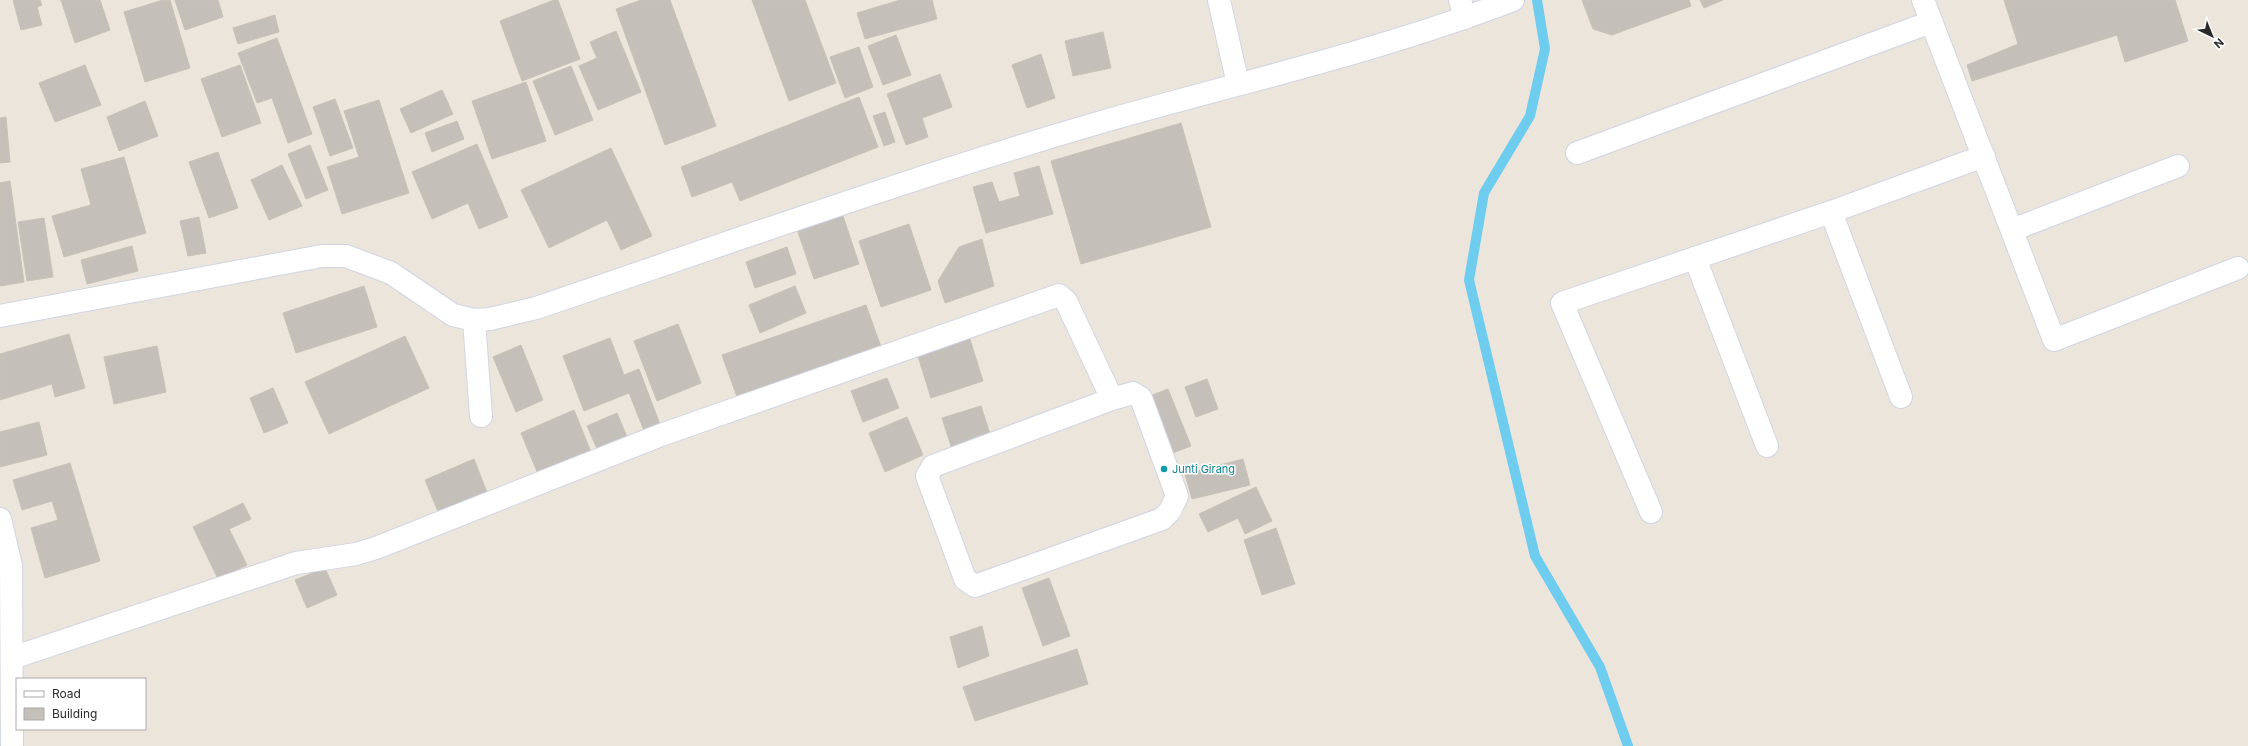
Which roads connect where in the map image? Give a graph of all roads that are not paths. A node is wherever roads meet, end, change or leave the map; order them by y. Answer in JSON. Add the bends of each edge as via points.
{"nodes":[{"id":1,"x":1219,"y":0,"type":"edge"},
{"id":2,"x":1513,"y":0,"type":"edge"},
{"id":3,"x":1923,"y":0,"type":"edge"},
{"id":4,"x":1463,"y":9,"type":"edge"},
{"id":5,"x":1931,"y":22,"type":"junction"},
{"id":6,"x":1238,"y":84,"type":"junction"},
{"id":7,"x":1577,"y":153,"type":"dead end"},
{"id":8,"x":1984,"y":156,"type":"junction"},
{"id":9,"x":2178,"y":166,"type":"dead end"},
{"id":10,"x":1831,"y":212,"type":"junction"},
{"id":11,"x":2012,"y":230,"type":"junction"},
{"id":12,"x":1695,"y":258,"type":"junction"},
{"id":13,"x":2238,"y":268,"type":"dead end"},
{"id":14,"x":0,"y":316,"type":"edge"},
{"id":15,"x":474,"y":320,"type":"junction"},
{"id":16,"x":1901,"y":397,"type":"dead end"},
{"id":17,"x":1112,"y":399,"type":"junction"},
{"id":18,"x":481,"y":416,"type":"dead end"},
{"id":19,"x":1767,"y":446,"type":"dead end"},
{"id":20,"x":1651,"y":512,"type":"dead end"},
{"id":21,"x":0,"y":519,"type":"edge"},
{"id":22,"x":12,"y":658,"type":"junction"},
{"id":23,"x":12,"y":746,"type":"edge"}],
"edges":[{"from":1,"to":6,"type":"street"},
{"from":2,"to":4,"type":"street"},
{"from":3,"to":5,"type":"street"},
{"from":4,"to":6,"type":"street","via":[[1353,53]]},
{"from":5,"to":7,"type":"street"},
{"from":5,"to":8,"type":"street"},
{"from":6,"to":15,"type":"street","via":[[946,171],[536,308],[490,319]]},
{"from":8,"to":10,"type":"street"},
{"from":8,"to":11,"type":"street"},
{"from":9,"to":11,"type":"street"},
{"from":10,"to":12,"type":"street"},
{"from":10,"to":16,"type":"street"},
{"from":11,"to":13,"type":"street","via":[[2054,340]]},
{"from":12,"to":19,"type":"street"},
{"from":12,"to":20,"type":"street","via":[[1562,303]]},
{"from":14,"to":15,"type":"street","via":[[322,256],[346,256],[391,272],[453,315]]},
{"from":15,"to":18,"type":"street"},
{"from":17,"to":17,"type":"street","via":[[1133,393],[1141,398],[1177,496],[1170,511],[1162,519],[975,586],[965,579],[926,476],[933,466]]},
{"from":17,"to":22,"type":"street","via":[[1066,301],[1059,295],[660,435],[376,548],[296,564]]},
{"from":21,"to":22,"type":"street","via":[[11,565]]},
{"from":22,"to":23,"type":"street"}]}
